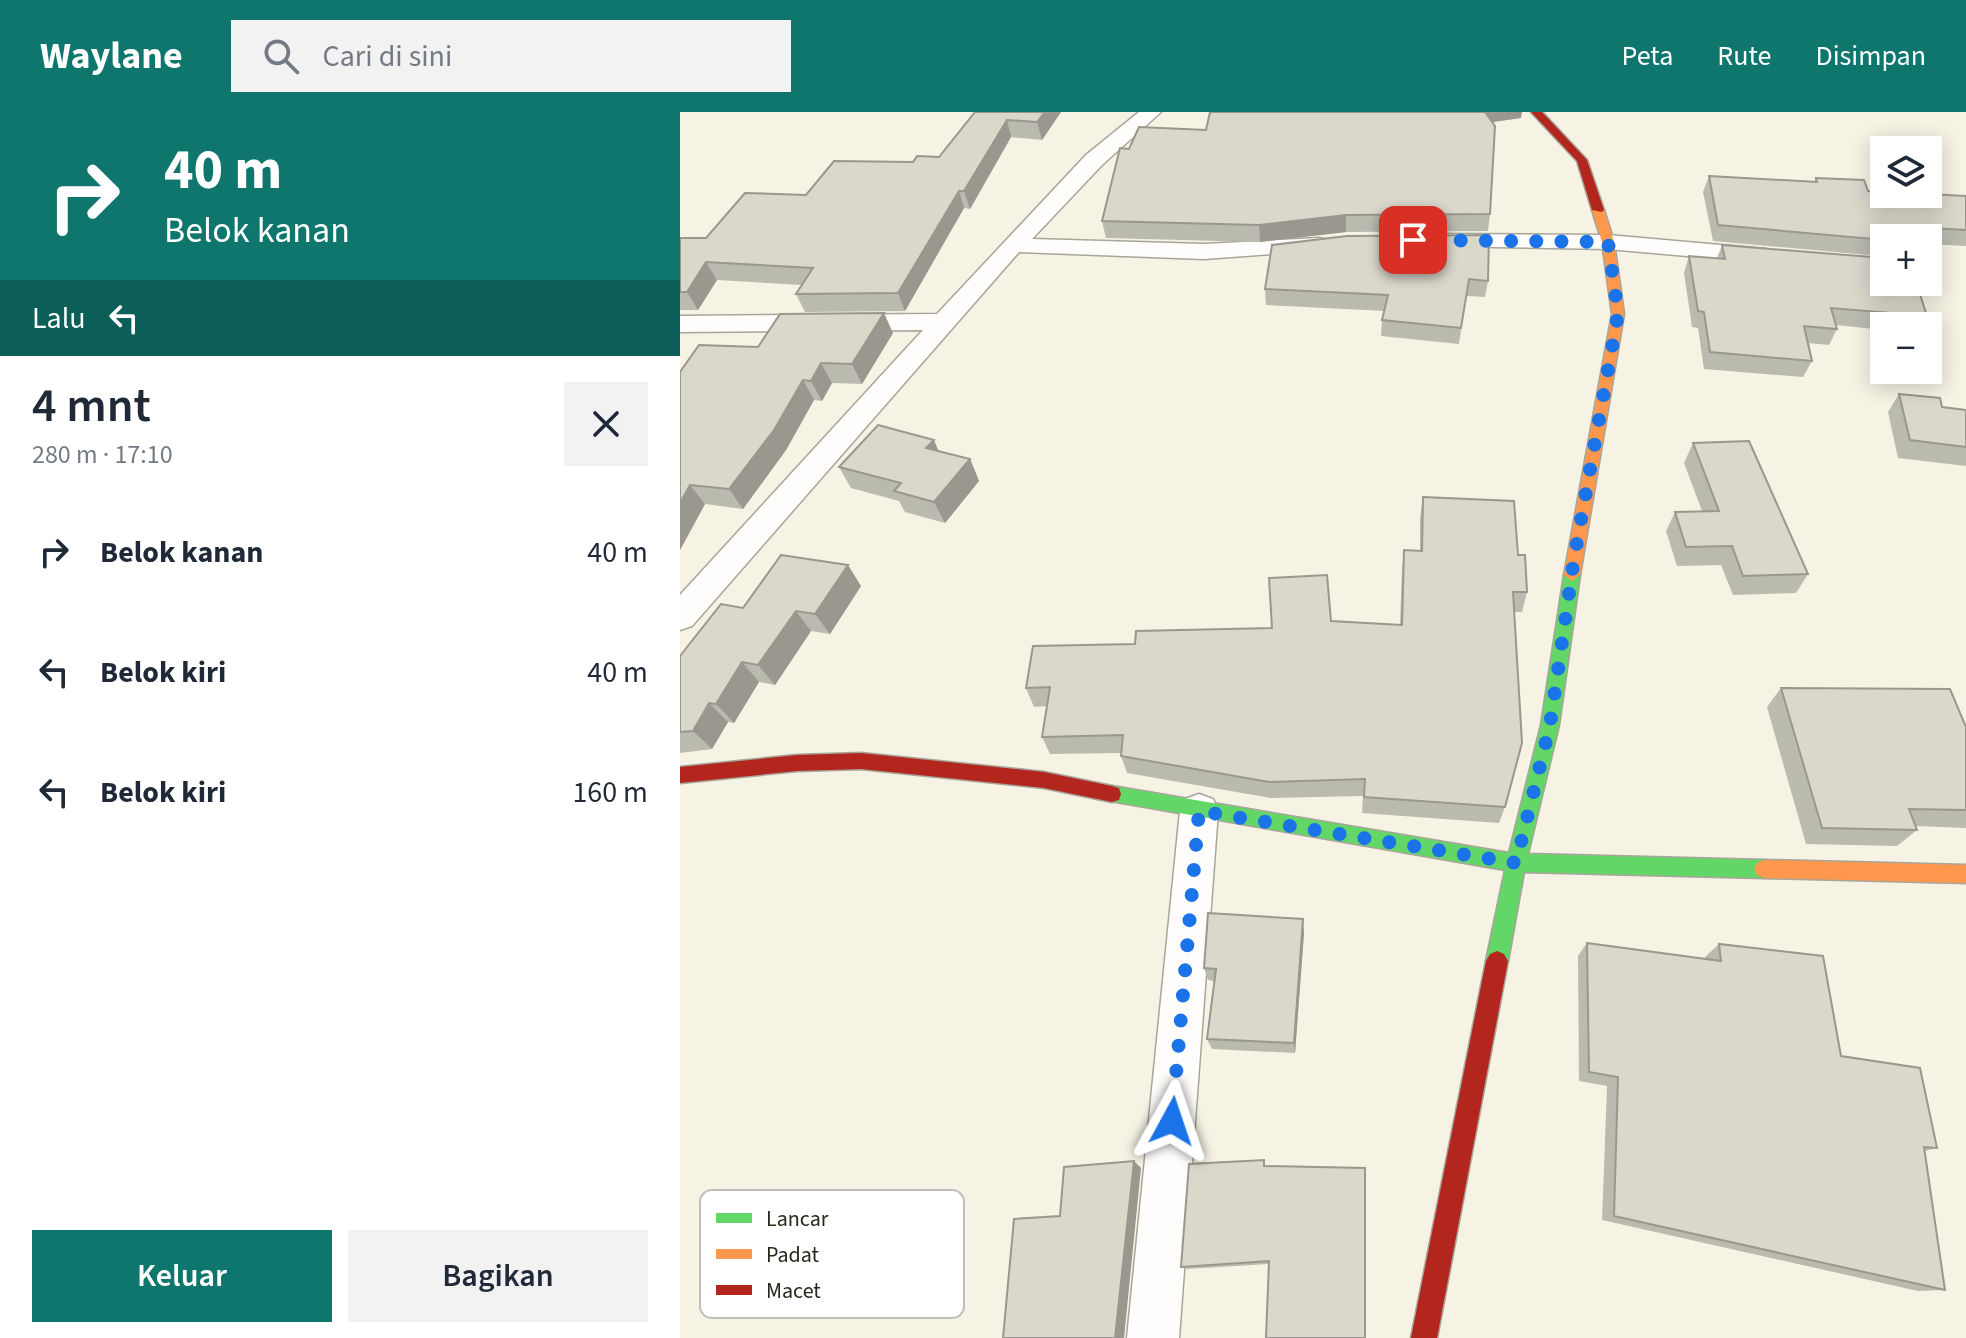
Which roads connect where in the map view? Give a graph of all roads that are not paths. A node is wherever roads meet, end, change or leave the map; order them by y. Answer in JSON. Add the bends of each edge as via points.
{"nodes":[{"id":1,"x":1151,"y":112,"type":"edge"},
{"id":2,"x":1536,"y":112,"type":"edge"},
{"id":3,"x":1413,"y":240,"type":"edge"},
{"id":4,"x":1346,"y":242,"type":"edge"},
{"id":5,"x":1608,"y":242,"type":"junction"},
{"id":6,"x":1013,"y":245,"type":"junction"},
{"id":7,"x":1783,"y":258,"type":"edge"},
{"id":8,"x":945,"y":322,"type":"junction"},
{"id":9,"x":680,"y":324,"type":"edge"},
{"id":10,"x":680,"y":617,"type":"edge"},
{"id":11,"x":680,"y":775,"type":"edge"},
{"id":12,"x":1199,"y":811,"type":"junction"},
{"id":13,"x":1516,"y":863,"type":"junction"},
{"id":14,"x":1966,"y":874,"type":"edge"},
{"id":15,"x":1153,"y":1338,"type":"edge"},
{"id":16,"x":1424,"y":1338,"type":"edge"}],
"edges":[{"from":1,"to":6,"type":"street","via":[[1094,160]]},
{"from":2,"to":5,"type":"street","via":[[1582,160]]},
{"from":3,"to":5,"type":"street"},
{"from":4,"to":6,"type":"street","via":[[1260,252]]},
{"from":5,"to":7,"type":"street"},
{"from":5,"to":13,"type":"street","via":[[1618,314],[1550,725]]},
{"from":6,"to":8,"type":"street"},
{"from":8,"to":9,"type":"street"},
{"from":8,"to":10,"type":"street"},
{"from":11,"to":12,"type":"street","via":[[861,761],[1044,780]]},
{"from":12,"to":13,"type":"street"},
{"from":12,"to":15,"type":"street"},
{"from":13,"to":14,"type":"street"},
{"from":13,"to":16,"type":"street"}]}
